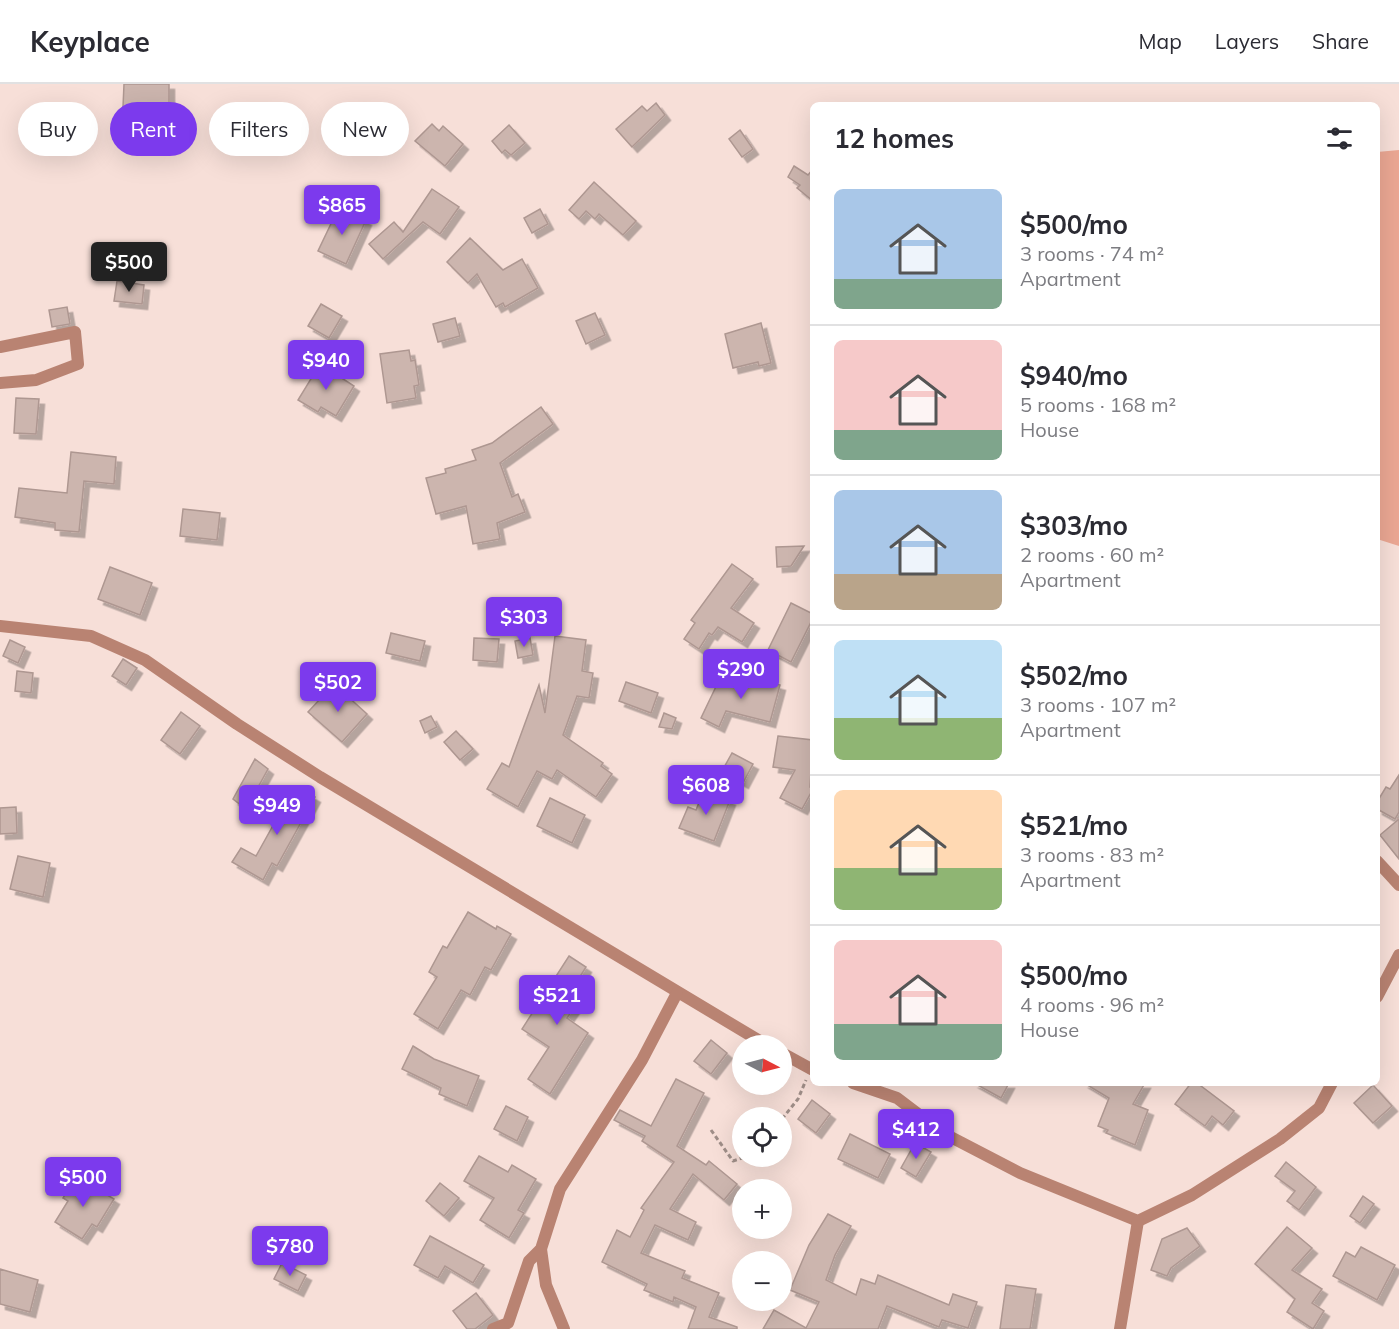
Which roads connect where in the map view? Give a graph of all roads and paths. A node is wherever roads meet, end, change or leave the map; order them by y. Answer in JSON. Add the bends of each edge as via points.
{"nodes":[{"id":1,"x":0,"y":347,"type":"edge"},
{"id":2,"x":0,"y":383,"type":"edge"},
{"id":3,"x":0,"y":626,"type":"edge"},
{"id":4,"x":1380,"y":864,"type":"edge"},
{"id":5,"x":1399,"y":885,"type":"edge"},
{"id":6,"x":1399,"y":955,"type":"edge"},
{"id":7,"x":1380,"y":991,"type":"edge"},
{"id":8,"x":677,"y":993,"type":"junction"},
{"id":9,"x":749,"y":1035,"type":"edge"},
{"id":10,"x":792,"y":1058,"type":"edge"},
{"id":11,"x":810,"y":1067,"type":"edge"},
{"id":12,"x":810,"y":1072,"type":"edge"},
{"id":13,"x":862,"y":1086,"type":"edge"},
{"id":14,"x":1330,"y":1086,"type":"edge"},
{"id":15,"x":792,"y":1107,"type":"edge"},
{"id":16,"x":711,"y":1130,"type":"dead end"},
{"id":17,"x":732,"y":1158,"type":"edge"},
{"id":18,"x":1138,"y":1221,"type":"junction"},
{"id":19,"x":541,"y":1249,"type":"junction"},
{"id":20,"x":493,"y":1329,"type":"edge"},
{"id":21,"x":564,"y":1329,"type":"edge"},
{"id":22,"x":1120,"y":1329,"type":"edge"}],
"edges":[{"from":1,"to":2,"type":"street","via":[[75,332],[78,364],[36,380]]},
{"from":3,"to":8,"type":"street","via":[[91,636],[145,660],[320,777]]},
{"from":4,"to":5,"type":"street"},
{"from":6,"to":7,"type":"street"},
{"from":8,"to":9,"type":"street"},
{"from":8,"to":19,"type":"street","via":[[642,1060],[560,1189]]},
{"from":10,"to":11,"type":"street"},
{"from":12,"to":15,"type":"path"},
{"from":13,"to":18,"type":"street","via":[[897,1098],[943,1133],[1020,1173]]},
{"from":14,"to":18,"type":"street","via":[[1319,1108],[1280,1138],[1192,1195]]},
{"from":16,"to":17,"type":"path"},
{"from":18,"to":22,"type":"street"},
{"from":19,"to":20,"type":"street","via":[[529,1261],[508,1323]]},
{"from":19,"to":21,"type":"street","via":[[546,1285]]}]}
